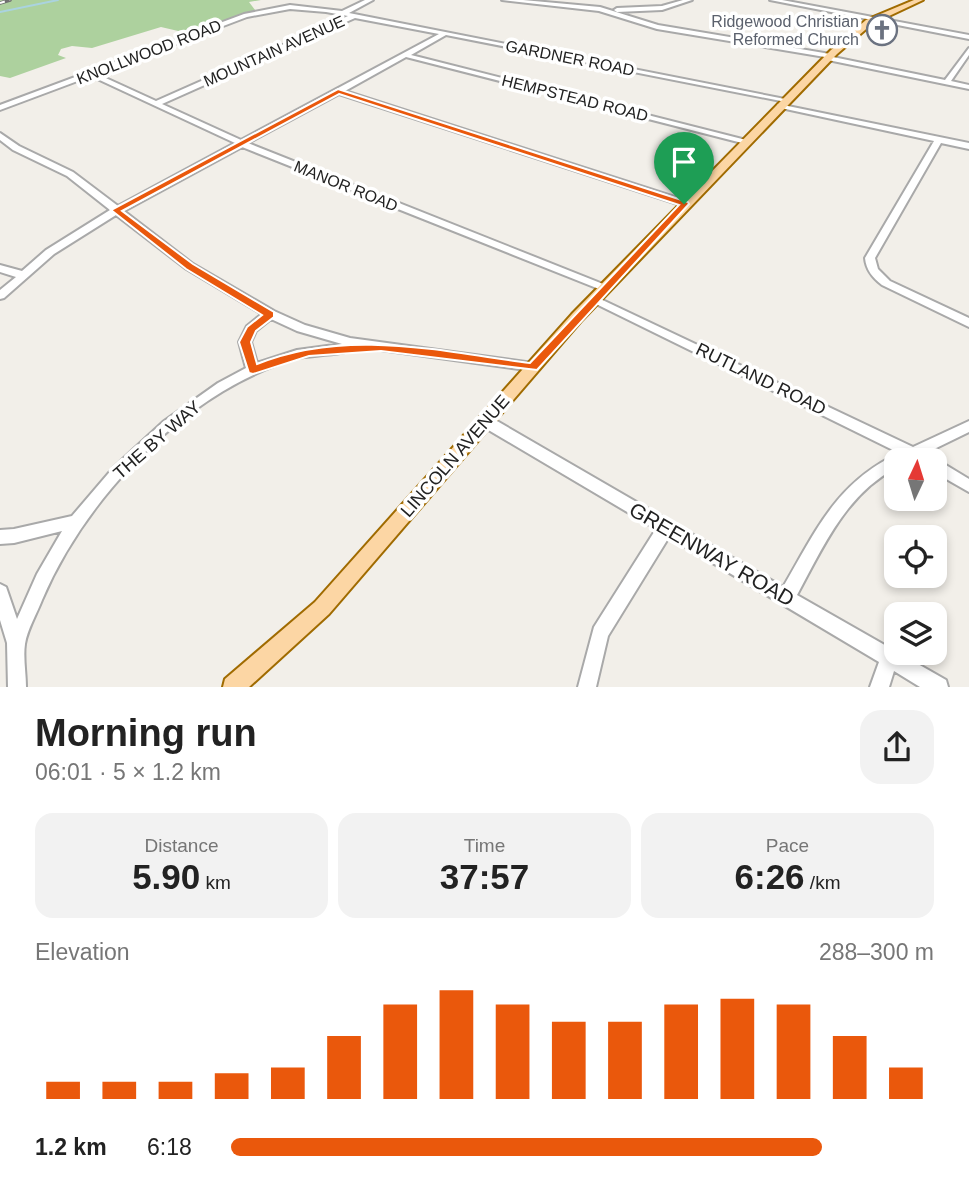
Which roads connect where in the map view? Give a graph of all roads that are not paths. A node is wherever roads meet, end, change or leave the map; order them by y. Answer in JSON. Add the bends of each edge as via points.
{"nodes":[{"id":1,"x":370,"y":0,"type":"edge"},
{"id":2,"x":508,"y":0,"type":"edge"},
{"id":3,"x":569,"y":0,"type":"edge"},
{"id":4,"x":689,"y":0,"type":"edge"},
{"id":5,"x":773,"y":0,"type":"edge"},
{"id":6,"x":920,"y":0,"type":"edge"},
{"id":7,"x":592,"y":8,"type":"junction"},
{"id":8,"x":342,"y":13,"type":"junction"},
{"id":9,"x":354,"y":15,"type":"junction"},
{"id":10,"x":874,"y":19,"type":"junction"},
{"id":11,"x":446,"y":33,"type":"junction"},
{"id":12,"x":969,"y":37,"type":"edge"},
{"id":13,"x":969,"y":50,"type":"edge"},
{"id":14,"x":405,"y":55,"type":"junction"},
{"id":15,"x":829,"y":57,"type":"junction"},
{"id":16,"x":92,"y":74,"type":"junction"},
{"id":17,"x":946,"y":83,"type":"junction"},
{"id":18,"x":969,"y":88,"type":"edge"},
{"id":19,"x":338,"y":91,"type":"junction"},
{"id":20,"x":783,"y":103,"type":"junction"},
{"id":21,"x":155,"y":104,"type":"junction"},
{"id":22,"x":0,"y":108,"type":"edge"},
{"id":23,"x":0,"y":136,"type":"edge"},
{"id":24,"x":746,"y":141,"type":"junction"},
{"id":25,"x":938,"y":141,"type":"junction"},
{"id":26,"x":241,"y":143,"type":"junction"},
{"id":27,"x":969,"y":146,"type":"edge"},
{"id":28,"x":684,"y":204,"type":"junction"},
{"id":29,"x":116,"y":210,"type":"junction"},
{"id":30,"x":0,"y":268,"type":"edge"},
{"id":31,"x":22,"y":275,"type":"junction"},
{"id":32,"x":599,"y":294,"type":"junction"},
{"id":33,"x":0,"y":296,"type":"edge"},
{"id":34,"x":270,"y":314,"type":"junction"},
{"id":35,"x":969,"y":323,"type":"edge"},
{"id":36,"x":381,"y":347,"type":"junction"},
{"id":37,"x":533,"y":368,"type":"junction"},
{"id":38,"x":253,"y":370,"type":"junction"},
{"id":39,"x":485,"y":421,"type":"junction"},
{"id":40,"x":969,"y":426,"type":"edge"},
{"id":41,"x":904,"y":448,"type":"edge"},
{"id":42,"x":936,"y":448,"type":"edge"},
{"id":43,"x":884,"y":468,"type":"edge"},
{"id":44,"x":947,"y":473,"type":"edge"},
{"id":45,"x":969,"y":486,"type":"edge"},
{"id":46,"x":77,"y":521,"type":"junction"},
{"id":47,"x":666,"y":527,"type":"junction"},
{"id":48,"x":0,"y":537,"type":"edge"},
{"id":49,"x":0,"y":592,"type":"edge"},
{"id":50,"x":786,"y":598,"type":"junction"},
{"id":51,"x":16,"y":643,"type":"junction"},
{"id":52,"x":884,"y":655,"type":"edge"},
{"id":53,"x":887,"y":665,"type":"edge"},
{"id":54,"x":901,"y":665,"type":"edge"},
{"id":55,"x":17,"y":687,"type":"edge"},
{"id":56,"x":233,"y":687,"type":"edge"},
{"id":57,"x":587,"y":687,"type":"edge"},
{"id":58,"x":879,"y":687,"type":"edge"},
{"id":59,"x":939,"y":687,"type":"edge"}],
"edges":[{"from":1,"to":8,"type":"street","name":"MOUNTAIN AVENUE"},
{"from":2,"to":7,"type":"street"},
{"from":3,"to":7,"type":"street"},
{"from":4,"to":7,"type":"street","via":[[643,10]]},
{"from":5,"to":10,"type":"street"},
{"from":6,"to":10,"type":"main road","name":"LINCOLN AVENUE"},
{"from":7,"to":15,"type":"street","via":[[657,27]]},
{"from":8,"to":9,"type":"street","name":"MOUNTAIN AVENUE"},
{"from":8,"to":16,"type":"street","name":"KNOLLWOOD ROAD","via":[[299,7],[258,12]]},
{"from":9,"to":11,"type":"street","name":"GARDNER ROAD"},
{"from":9,"to":21,"type":"street","name":"MOUNTAIN AVENUE"},
{"from":10,"to":12,"type":"street"},
{"from":10,"to":15,"type":"main road","name":"LINCOLN AVENUE"},
{"from":11,"to":14,"type":"street"},
{"from":11,"to":20,"type":"street","name":"GARDNER ROAD"},
{"from":13,"to":17,"type":"street"},
{"from":14,"to":19,"type":"street"},
{"from":14,"to":24,"type":"street","name":"HEMPSTEAD ROAD"},
{"from":15,"to":17,"type":"street"},
{"from":15,"to":20,"type":"main road","name":"LINCOLN AVENUE"},
{"from":16,"to":21,"type":"street","name":"MANOR ROAD"},
{"from":16,"to":22,"type":"street","name":"KNOLLWOOD ROAD"},
{"from":17,"to":18,"type":"street"},
{"from":19,"to":26,"type":"street"},
{"from":19,"to":28,"type":"street"},
{"from":20,"to":24,"type":"main road","name":"LINCOLN AVENUE"},
{"from":20,"to":25,"type":"street","name":"GARDNER ROAD"},
{"from":21,"to":26,"type":"street","name":"MANOR ROAD"},
{"from":23,"to":29,"type":"street","via":[[70,174]]},
{"from":24,"to":28,"type":"main road","name":"LINCOLN AVENUE"},
{"from":25,"to":27,"type":"street","name":"GARDNER ROAD"},
{"from":25,"to":35,"type":"street","via":[[870,264],[878,277],[898,290]]},
{"from":26,"to":29,"type":"street"},
{"from":26,"to":32,"type":"street","name":"MANOR ROAD"},
{"from":28,"to":32,"type":"main road","name":"LINCOLN AVENUE"},
{"from":29,"to":31,"type":"street","via":[[69,238]]},
{"from":29,"to":34,"type":"street","via":[[189,267]]},
{"from":30,"to":31,"type":"street"},
{"from":31,"to":33,"type":"street"},
{"from":32,"to":37,"type":"main road","name":"LINCOLN AVENUE"},
{"from":32,"to":41,"type":"street","name":"RUTLAND ROAD"},
{"from":34,"to":36,"type":"street","via":[[324,335]]},
{"from":34,"to":38,"type":"street","via":[[251,330],[245,342]]},
{"from":36,"to":37,"type":"street"},
{"from":36,"to":38,"type":"street","name":"THE BY WAY","via":[[309,352]]},
{"from":37,"to":39,"type":"main road","name":"LINCOLN AVENUE"},
{"from":38,"to":46,"type":"street","name":"THE BY WAY","via":[[215,391],[168,427],[116,475]]},
{"from":39,"to":47,"type":"street","name":"GREENWAY ROAD"},
{"from":39,"to":56,"type":"main road","name":"LINCOLN AVENUE","via":[[322,608]]},
{"from":40,"to":42,"type":"street"},
{"from":43,"to":50,"type":"street","via":[[866,477],[845,503]]},
{"from":44,"to":45,"type":"street"},
{"from":46,"to":48,"type":"street"},
{"from":46,"to":51,"type":"street","name":"THE BY WAY","via":[[36,593]]},
{"from":47,"to":50,"type":"street","name":"GREENWAY ROAD"},
{"from":47,"to":57,"type":"street","via":[[600,633]]},
{"from":49,"to":51,"type":"street"},
{"from":50,"to":52,"type":"street","name":"GREENWAY ROAD"},
{"from":51,"to":55,"type":"street"},
{"from":53,"to":58,"type":"street"},
{"from":54,"to":59,"type":"street","name":"GREENWAY ROAD"}]}
